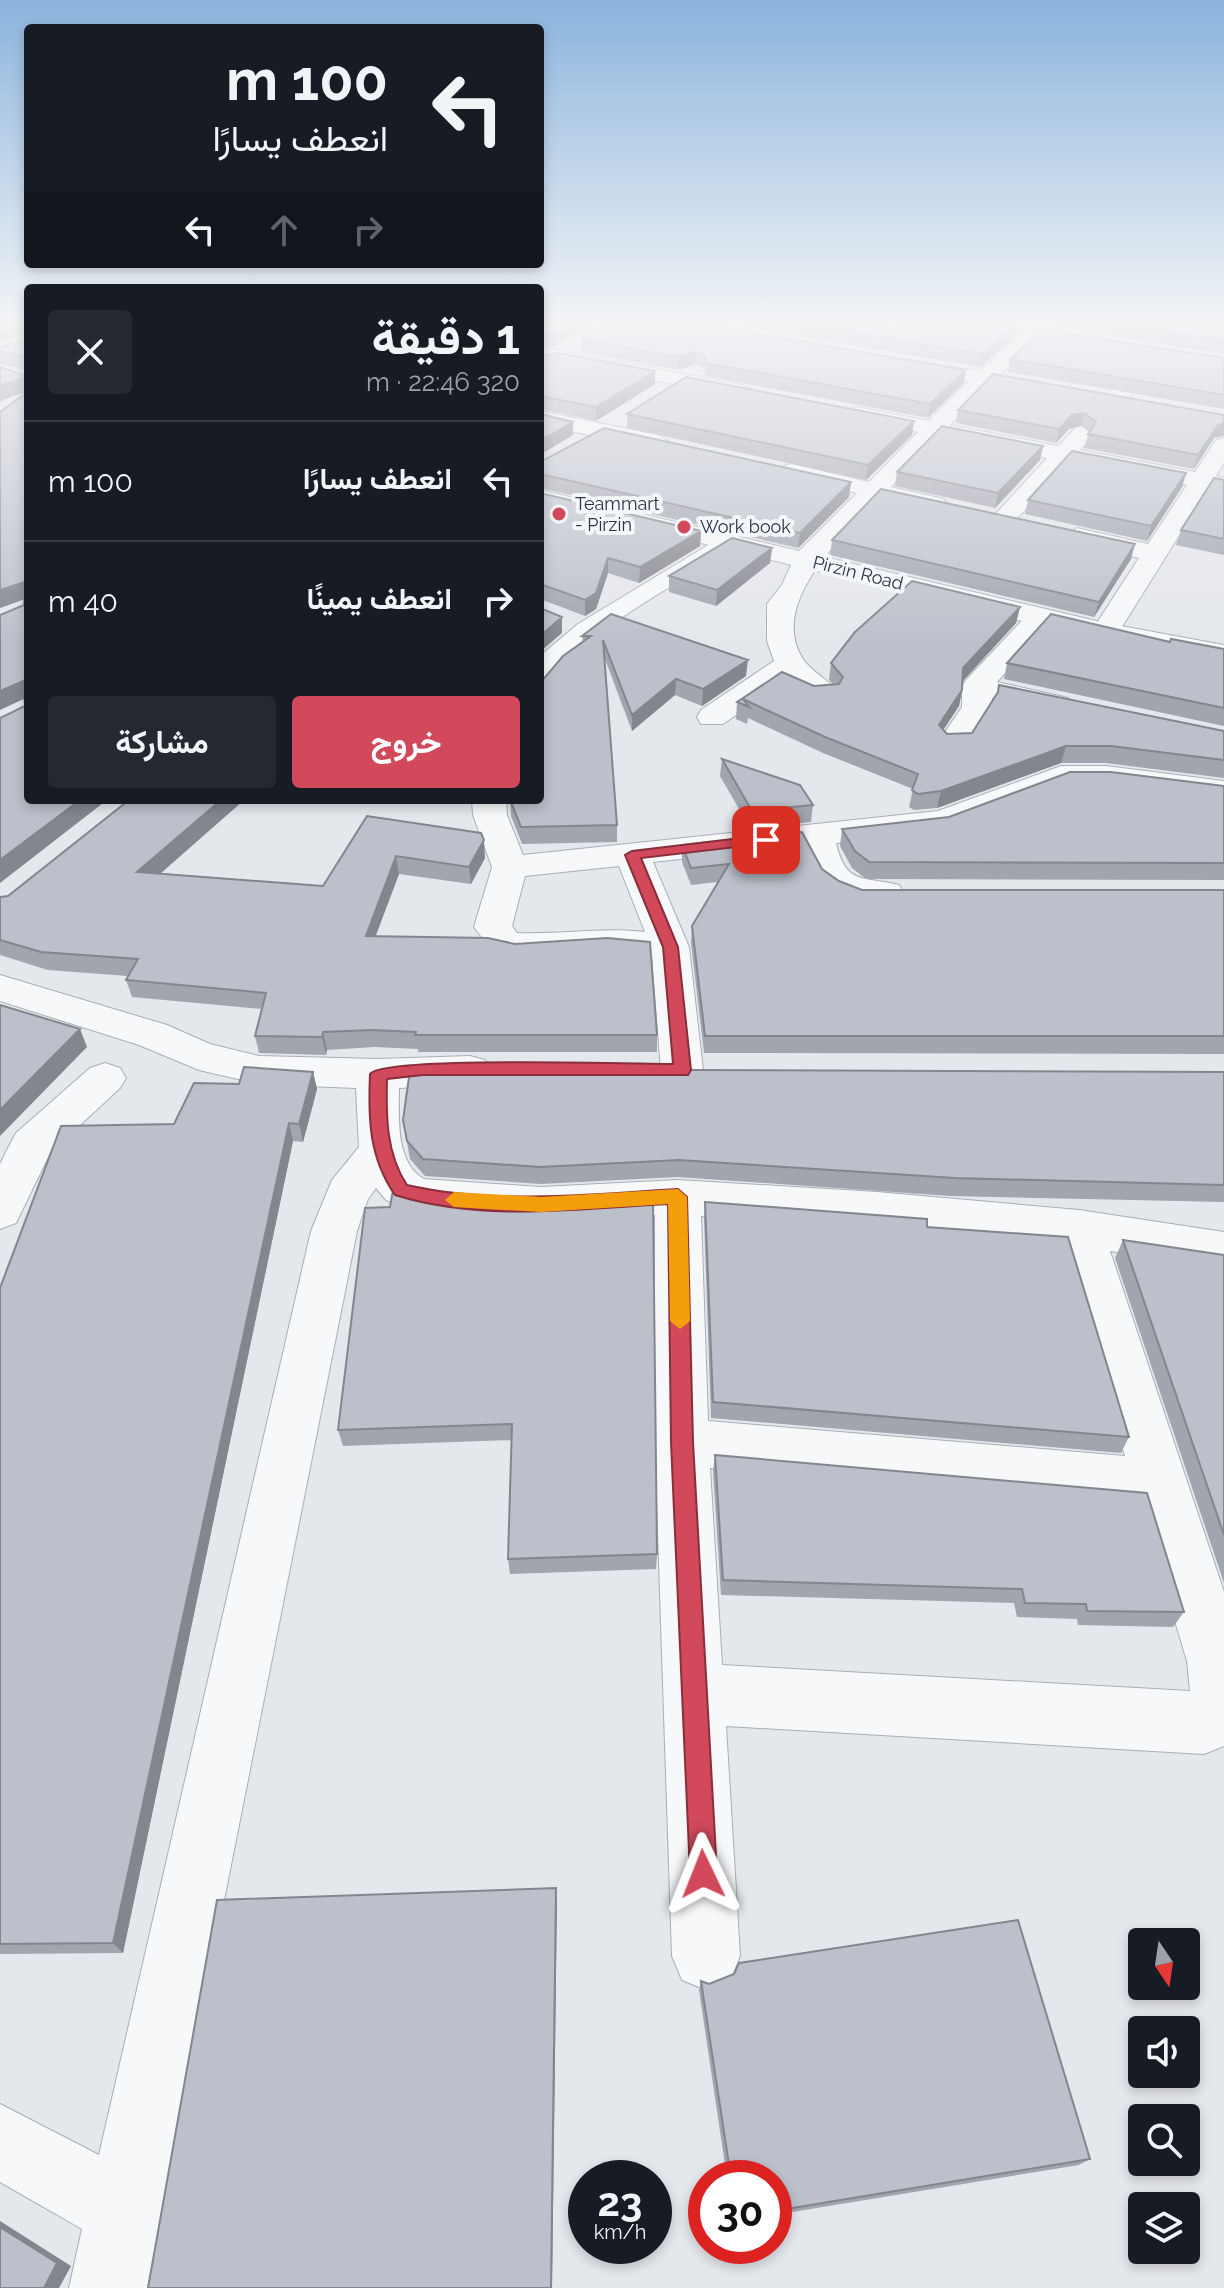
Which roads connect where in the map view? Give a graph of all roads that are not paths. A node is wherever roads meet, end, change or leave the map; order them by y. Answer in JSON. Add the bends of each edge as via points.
{"nodes":[{"id":1,"x":598,"y":432,"type":"edge"},
{"id":2,"x":609,"y":432,"type":"edge"},
{"id":3,"x":931,"y":432,"type":"edge"},
{"id":4,"x":948,"y":432,"type":"edge"},
{"id":5,"x":1083,"y":432,"type":"edge"},
{"id":6,"x":577,"y":445,"type":"edge"},
{"id":7,"x":1224,"y":445,"type":"edge"},
{"id":8,"x":678,"y":447,"type":"edge"},
{"id":9,"x":1062,"y":454,"type":"junction"},
{"id":10,"x":770,"y":467,"type":"edge"},
{"id":11,"x":1212,"y":483,"type":"edge"},
{"id":12,"x":877,"y":490,"type":"junction"},
{"id":13,"x":544,"y":498,"type":"edge"},
{"id":14,"x":1002,"y":520,"type":"junction"},
{"id":15,"x":726,"y":542,"type":"junction"},
{"id":16,"x":1152,"y":553,"type":"junction"},
{"id":17,"x":805,"y":560,"type":"junction"},
{"id":18,"x":1041,"y":617,"type":"junction"},
{"id":19,"x":560,"y":620,"type":"edge"},
{"id":20,"x":588,"y":630,"type":"junction"},
{"id":21,"x":1105,"y":632,"type":"junction"},
{"id":22,"x":1224,"y":654,"type":"edge"},
{"id":23,"x":790,"y":664,"type":"junction"},
{"id":24,"x":544,"y":668,"type":"edge"},
{"id":25,"x":977,"y":686,"type":"junction"},
{"id":26,"x":823,"y":693,"type":"edge"},
{"id":27,"x":1083,"y":710,"type":"edge"},
{"id":28,"x":712,"y":717,"type":"dead end"},
{"id":29,"x":955,"y":741,"type":"edge"},
{"id":30,"x":1224,"y":791,"type":"edge"},
{"id":31,"x":489,"y":804,"type":"edge"},
{"id":32,"x":817,"y":836,"type":"junction"},
{"id":33,"x":632,"y":855,"type":"junction"},
{"id":34,"x":510,"y":867,"type":"junction"},
{"id":35,"x":922,"y":893,"type":"edge"},
{"id":36,"x":670,"y":947,"type":"junction"},
{"id":37,"x":0,"y":988,"type":"edge"},
{"id":38,"x":506,"y":1070,"type":"edge"},
{"id":39,"x":682,"y":1070,"type":"edge"},
{"id":40,"x":378,"y":1074,"type":"junction"},
{"id":41,"x":105,"y":1078,"type":"dead end"},
{"id":42,"x":383,"y":1149,"type":"junction"},
{"id":43,"x":678,"y":1197,"type":"junction"},
{"id":44,"x":0,"y":1211,"type":"edge"},
{"id":45,"x":1079,"y":1228,"type":"junction"},
{"id":46,"x":1224,"y":1251,"type":"edge"},
{"id":47,"x":682,"y":1442,"type":"junction"},
{"id":48,"x":1160,"y":1483,"type":"junction"},
{"id":49,"x":695,"y":1694,"type":"junction"},
{"id":50,"x":706,"y":1956,"type":"dead end"},
{"id":51,"x":0,"y":2141,"type":"edge"},
{"id":52,"x":123,"y":2210,"type":"junction"},
{"id":53,"x":108,"y":2288,"type":"edge"}],
"edges":[{"from":1,"to":6,"type":"street"},
{"from":2,"to":8,"type":"street"},
{"from":3,"to":12,"type":"street"},
{"from":4,"to":9,"type":"street"},
{"from":5,"to":9,"type":"street"},
{"from":7,"to":11,"type":"street"},
{"from":9,"to":11,"type":"street"},
{"from":9,"to":14,"type":"street"},
{"from":10,"to":12,"type":"street"},
{"from":11,"to":16,"type":"street"},
{"from":12,"to":14,"type":"street"},
{"from":12,"to":17,"type":"street"},
{"from":13,"to":15,"type":"street","name":"Pirzin Road"},
{"from":14,"to":16,"type":"street"},
{"from":15,"to":17,"type":"street","name":"Pirzin Road"},
{"from":15,"to":20,"type":"street"},
{"from":16,"to":21,"type":"street"},
{"from":17,"to":18,"type":"street","name":"Pirzin Road"},
{"from":17,"to":23,"type":"street","via":[[795,587],[781,604],[781,641]]},
{"from":18,"to":21,"type":"street","name":"Pirzin Road"},
{"from":18,"to":25,"type":"street"},
{"from":19,"to":20,"type":"street"},
{"from":20,"to":24,"type":"street"},
{"from":21,"to":22,"type":"street","name":"Pirzin Road"},
{"from":23,"to":26,"type":"street"},
{"from":23,"to":28,"type":"street"},
{"from":25,"to":27,"type":"street"},
{"from":25,"to":29,"type":"street","via":[[977,707]]},
{"from":30,"to":32,"type":"street","via":[[1106,776],[1061,776],[944,821]]},
{"from":31,"to":34,"type":"street"},
{"from":32,"to":33,"type":"street"},
{"from":32,"to":35,"type":"street","via":[[821,862],[838,884],[859,893]]},
{"from":33,"to":34,"type":"street"},
{"from":33,"to":36,"type":"street"},
{"from":34,"to":36,"type":"street","via":[[493,927],[506,944],[610,940]]},
{"from":36,"to":39,"type":"street"},
{"from":37,"to":40,"type":"street","via":[[153,1035],[199,1056],[259,1070]]},
{"from":38,"to":40,"type":"street"},
{"from":40,"to":42,"type":"street","via":[[377,1122]]},
{"from":41,"to":44,"type":"street","via":[[32,1144]]},
{"from":42,"to":43,"type":"street","via":[[401,1190],[416,1196],[541,1204]]},
{"from":42,"to":52,"type":"street","via":[[348,1192],[334,1231]]},
{"from":43,"to":45,"type":"street"},
{"from":43,"to":47,"type":"street"},
{"from":45,"to":46,"type":"street"},
{"from":45,"to":48,"type":"street"},
{"from":47,"to":48,"type":"street"},
{"from":47,"to":49,"type":"street"},
{"from":48,"to":49,"type":"street","via":[[1217,1661],[1222,1708],[1217,1718],[1204,1723]]},
{"from":49,"to":50,"type":"street"},
{"from":51,"to":52,"type":"street"},
{"from":52,"to":53,"type":"street"}]}
